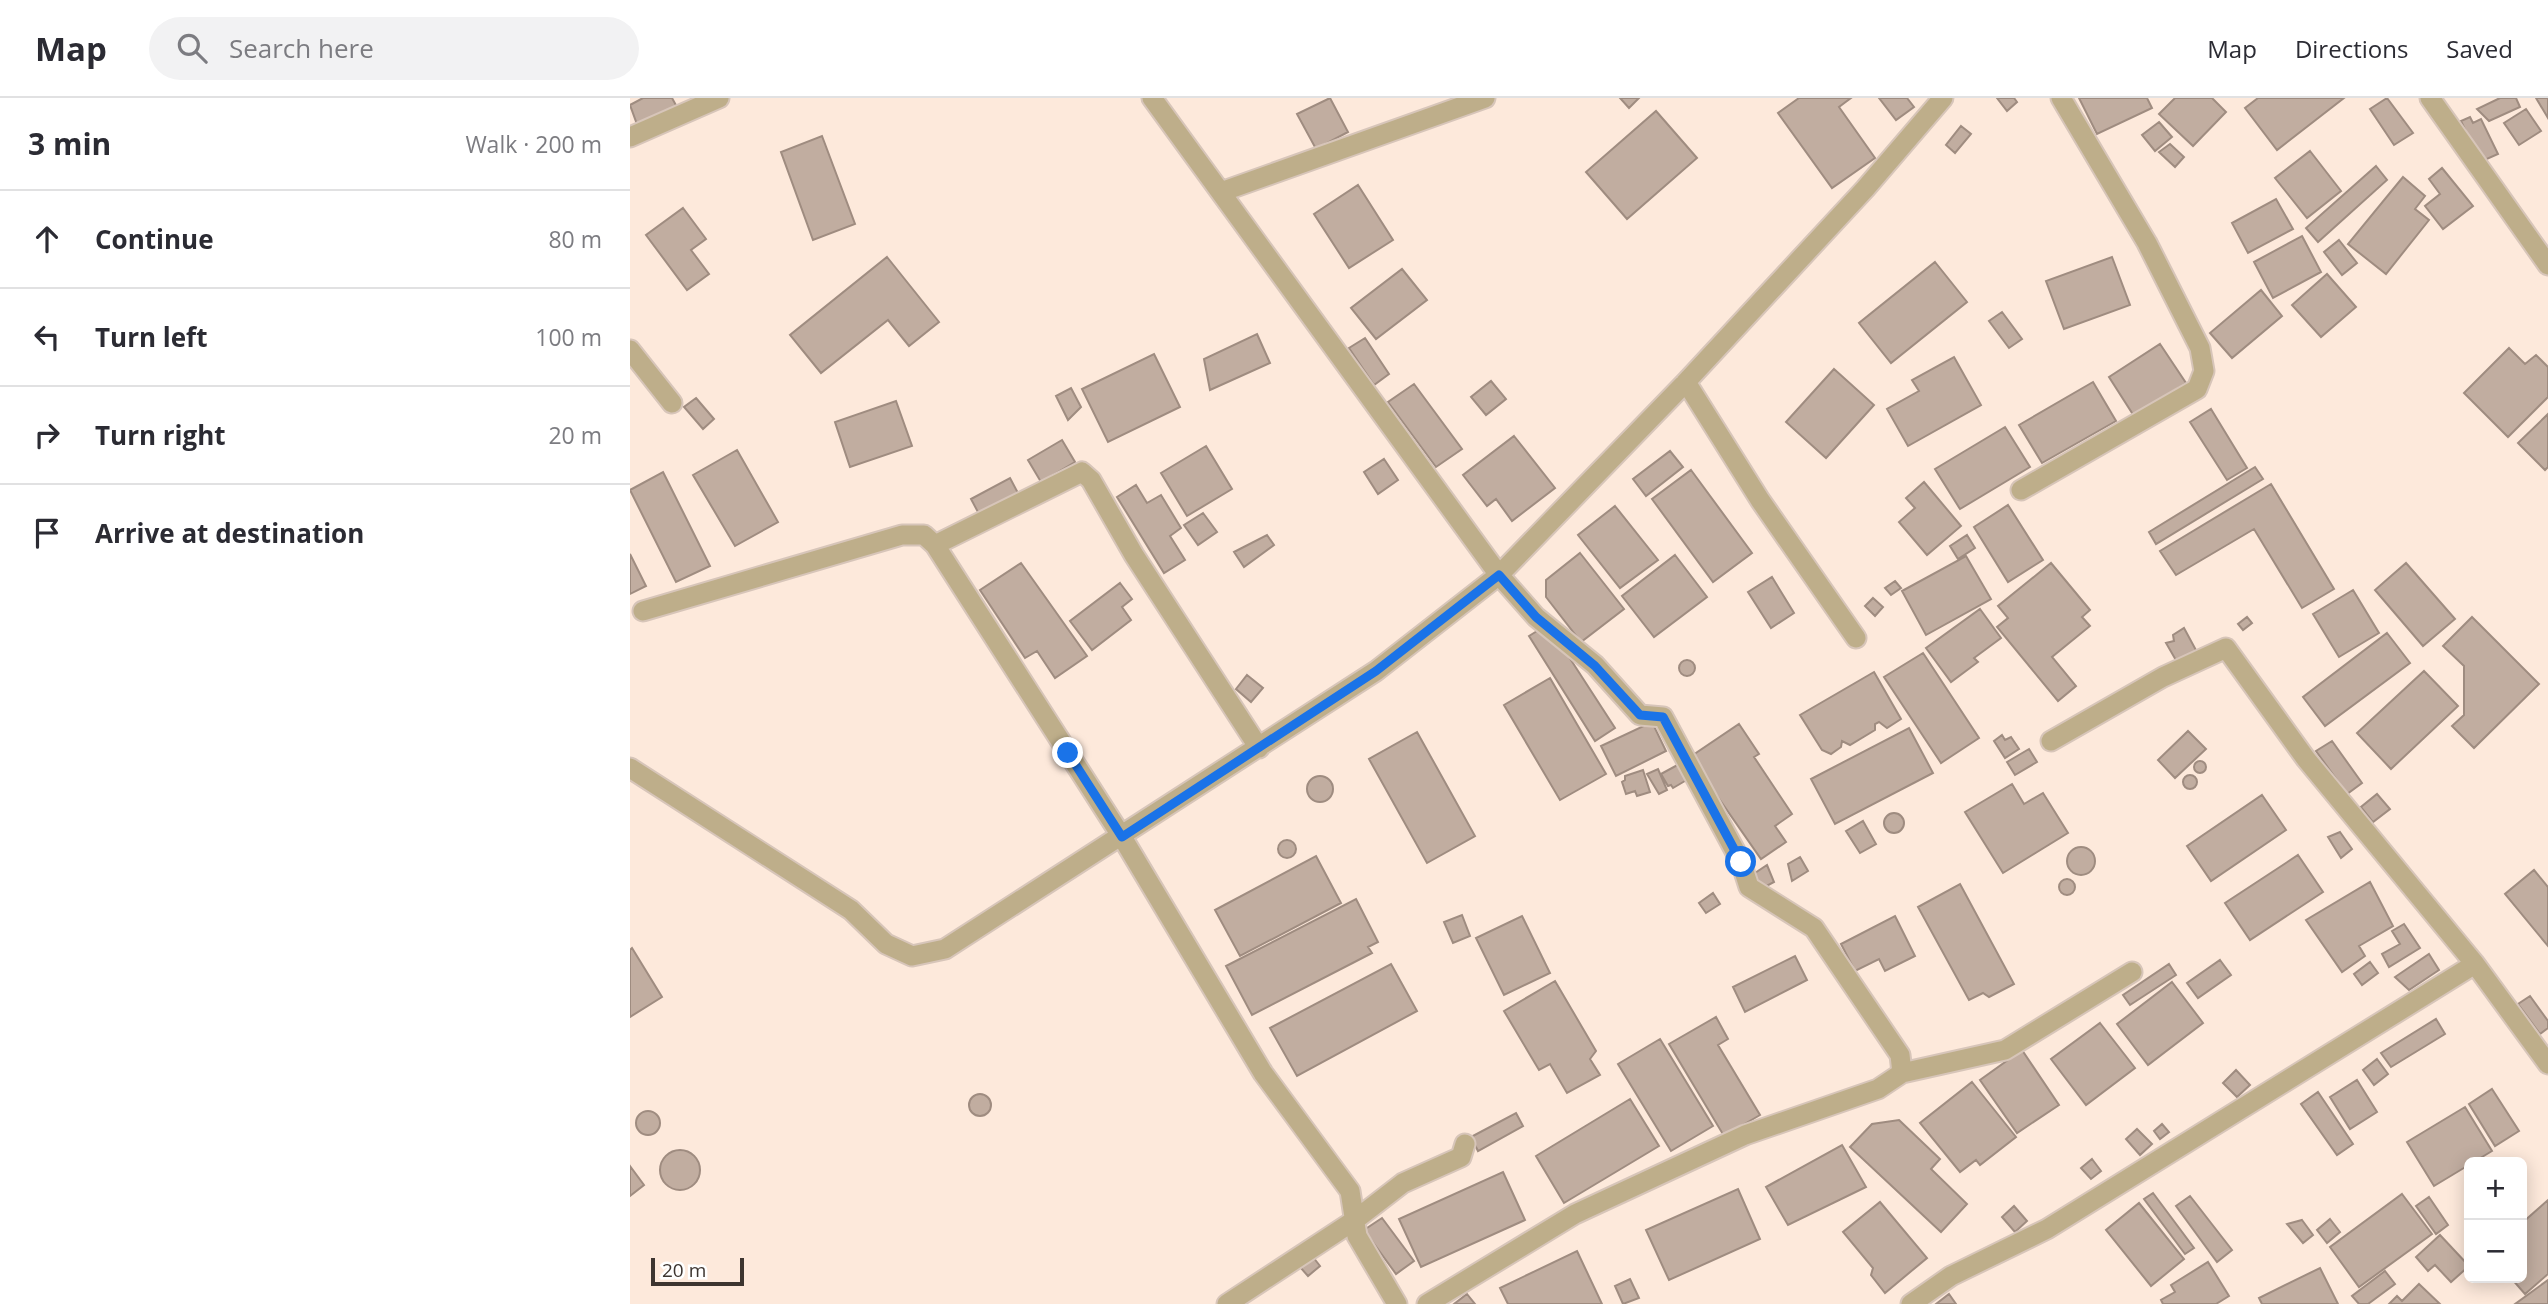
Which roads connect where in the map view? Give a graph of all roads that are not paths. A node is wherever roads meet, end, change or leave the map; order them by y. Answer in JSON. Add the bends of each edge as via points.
{"nodes":[{"id":1,"x":719,"y":98,"type":"edge"},
{"id":2,"x":1152,"y":98,"type":"edge"},
{"id":3,"x":1485,"y":98,"type":"edge"},
{"id":4,"x":1943,"y":98,"type":"edge"},
{"id":5,"x":2060,"y":98,"type":"edge"},
{"id":6,"x":2430,"y":98,"type":"edge"},
{"id":7,"x":630,"y":137,"type":"edge"},
{"id":8,"x":1221,"y":192,"type":"junction"},
{"id":9,"x":2548,"y":265,"type":"edge"},
{"id":10,"x":630,"y":350,"type":"edge"},
{"id":11,"x":1686,"y":382,"type":"junction"},
{"id":12,"x":673,"y":403,"type":"dead end"},
{"id":13,"x":2021,"y":489,"type":"dead end"},
{"id":14,"x":934,"y":545,"type":"junction"},
{"id":15,"x":1499,"y":575,"type":"junction"},
{"id":16,"x":643,"y":611,"type":"dead end"},
{"id":17,"x":1856,"y":638,"type":"dead end"},
{"id":18,"x":2050,"y":741,"type":"dead end"},
{"id":19,"x":1259,"y":748,"type":"junction"},
{"id":20,"x":630,"y":768,"type":"edge"},
{"id":21,"x":1122,"y":837,"type":"junction"},
{"id":22,"x":2475,"y":964,"type":"junction"},
{"id":23,"x":2132,"y":972,"type":"dead end"},
{"id":24,"x":2548,"y":1064,"type":"edge"},
{"id":25,"x":1902,"y":1073,"type":"junction"},
{"id":26,"x":1465,"y":1144,"type":"dead end"},
{"id":27,"x":1355,"y":1220,"type":"junction"},
{"id":28,"x":1227,"y":1304,"type":"edge"},
{"id":29,"x":1397,"y":1304,"type":"edge"},
{"id":30,"x":1427,"y":1304,"type":"edge"},
{"id":31,"x":1911,"y":1304,"type":"edge"}],
"edges":[{"from":1,"to":7,"type":"street"},
{"from":2,"to":8,"type":"street"},
{"from":3,"to":8,"type":"street"},
{"from":4,"to":11,"type":"street"},
{"from":5,"to":13,"type":"street","via":[[2147,243],[2200,348],[2204,371],[2197,389]]},
{"from":6,"to":9,"type":"street"},
{"from":8,"to":15,"type":"street"},
{"from":10,"to":12,"type":"street"},
{"from":11,"to":15,"type":"street"},
{"from":11,"to":17,"type":"street","via":[[1760,500]]},
{"from":14,"to":16,"type":"street","via":[[924,535],[902,535]]},
{"from":14,"to":19,"type":"street","via":[[1082,472]]},
{"from":14,"to":21,"type":"street"},
{"from":15,"to":19,"type":"street","via":[[1376,671]]},
{"from":15,"to":25,"type":"street","via":[[1536,617],[1595,666],[1640,715],[1663,717],[1741,862],[1749,887],[1814,928],[1894,1043]]},
{"from":18,"to":22,"type":"street","via":[[2163,677],[2226,648],[2306,759]]},
{"from":19,"to":21,"type":"street"},
{"from":20,"to":21,"type":"street","via":[[851,910],[886,944],[912,956],[945,949]]},
{"from":21,"to":27,"type":"street","via":[[1263,1073],[1350,1191]]},
{"from":22,"to":24,"type":"street"},
{"from":22,"to":31,"type":"street","via":[[2047,1229],[1951,1276]]},
{"from":23,"to":25,"type":"street","via":[[2005,1051]]},
{"from":25,"to":30,"type":"street","via":[[1878,1089],[1745,1135],[1575,1214]]},
{"from":26,"to":27,"type":"street","via":[[1461,1157],[1403,1183]]},
{"from":27,"to":28,"type":"street"},
{"from":27,"to":29,"type":"street","via":[[1357,1236]]}]}
